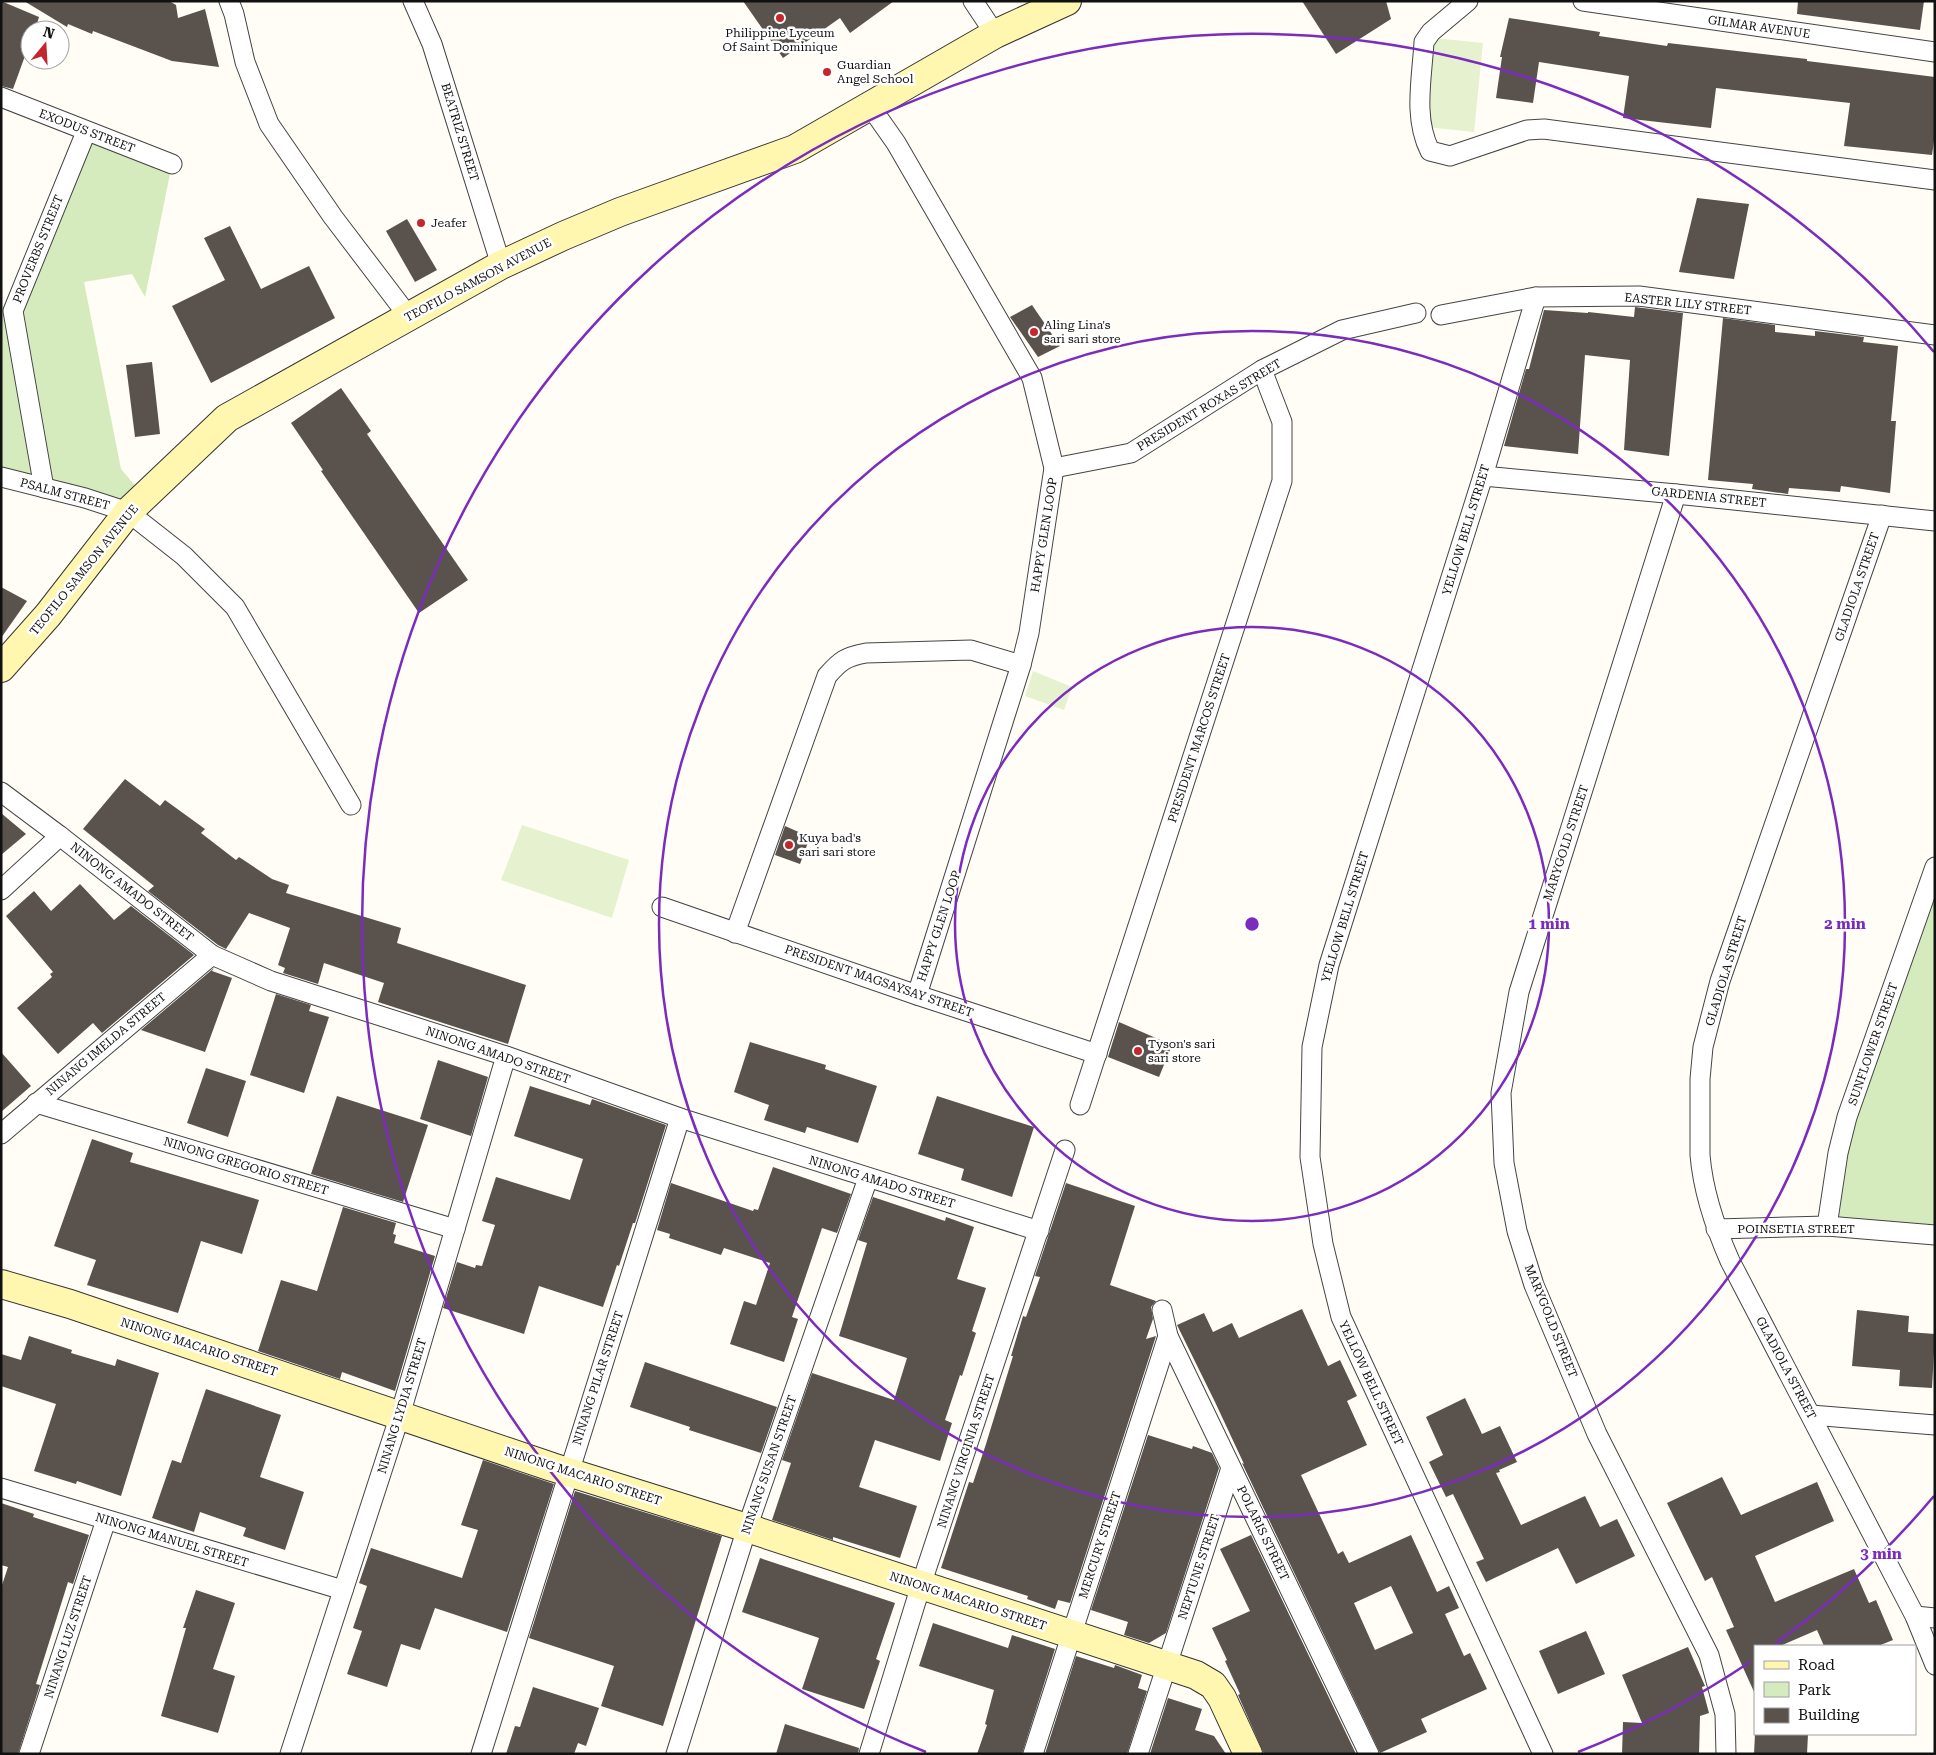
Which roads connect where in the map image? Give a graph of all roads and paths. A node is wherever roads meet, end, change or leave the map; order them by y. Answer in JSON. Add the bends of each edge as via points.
{"nodes":[{"id":1,"x":228,"y":1,"type":"edge"},
{"id":2,"x":413,"y":1,"type":"edge"},
{"id":3,"x":973,"y":1,"type":"edge"},
{"id":4,"x":1067,"y":1,"type":"edge"},
{"id":5,"x":1468,"y":1,"type":"edge"},
{"id":6,"x":1583,"y":1,"type":"edge"},
{"id":7,"x":995,"y":34,"type":"junction"},
{"id":8,"x":1935,"y":52,"type":"edge"},
{"id":9,"x":1,"y":97,"type":"edge"},
{"id":10,"x":870,"y":106,"type":"junction"},
{"id":11,"x":86,"y":132,"type":"junction"},
{"id":12,"x":172,"y":164,"type":"dead end"},
{"id":13,"x":1935,"y":180,"type":"edge"},
{"id":14,"x":501,"y":266,"type":"junction"},
{"id":15,"x":1536,"y":297,"type":"junction"},
{"id":16,"x":7,"y":309,"type":"edge"},
{"id":17,"x":1416,"y":313,"type":"dead end"},
{"id":18,"x":1441,"y":315,"type":"dead end"},
{"id":19,"x":409,"y":317,"type":"junction"},
{"id":20,"x":1935,"y":335,"type":"edge"},
{"id":21,"x":1262,"y":370,"type":"junction"},
{"id":22,"x":1054,"y":468,"type":"junction"},
{"id":23,"x":1484,"y":476,"type":"junction"},
{"id":24,"x":1,"y":477,"type":"edge"},
{"id":25,"x":44,"y":488,"type":"junction"},
{"id":26,"x":1676,"y":494,"type":"junction"},
{"id":27,"x":128,"y":512,"type":"junction"},
{"id":28,"x":1882,"y":515,"type":"junction"},
{"id":29,"x":1935,"y":521,"type":"edge"},
{"id":30,"x":1021,"y":665,"type":"junction"},
{"id":31,"x":1,"y":668,"type":"edge"},
{"id":32,"x":1,"y":792,"type":"edge"},
{"id":33,"x":351,"y":805,"type":"dead end"},
{"id":34,"x":60,"y":836,"type":"junction"},
{"id":35,"x":1935,"y":866,"type":"edge"},
{"id":36,"x":1,"y":890,"type":"edge"},
{"id":37,"x":662,"y":907,"type":"dead end"},
{"id":38,"x":735,"y":932,"type":"junction"},
{"id":39,"x":212,"y":955,"type":"junction"},
{"id":40,"x":917,"y":995,"type":"junction"},
{"id":41,"x":1097,"y":1054,"type":"junction"},
{"id":42,"x":506,"y":1056,"type":"junction"},
{"id":43,"x":36,"y":1103,"type":"junction"},
{"id":44,"x":1080,"y":1105,"type":"dead end"},
{"id":45,"x":680,"y":1118,"type":"junction"},
{"id":46,"x":1,"y":1134,"type":"edge"},
{"id":47,"x":1065,"y":1150,"type":"dead end"},
{"id":48,"x":868,"y":1178,"type":"junction"},
{"id":49,"x":1827,"y":1226,"type":"junction"},
{"id":50,"x":455,"y":1229,"type":"junction"},
{"id":51,"x":1716,"y":1229,"type":"junction"},
{"id":52,"x":1039,"y":1231,"type":"junction"},
{"id":53,"x":1935,"y":1235,"type":"edge"},
{"id":54,"x":1,"y":1284,"type":"edge"},
{"id":55,"x":1162,"y":1310,"type":"dead end"},
{"id":56,"x":1168,"y":1336,"type":"junction"},
{"id":57,"x":400,"y":1415,"type":"junction"},
{"id":58,"x":1811,"y":1415,"type":"junction"},
{"id":59,"x":1935,"y":1425,"type":"edge"},
{"id":60,"x":1231,"y":1468,"type":"junction"},
{"id":61,"x":569,"y":1472,"type":"junction"},
{"id":62,"x":1,"y":1488,"type":"edge"},
{"id":63,"x":106,"y":1520,"type":"junction"},
{"id":64,"x":747,"y":1528,"type":"junction"},
{"id":65,"x":921,"y":1585,"type":"junction"},
{"id":66,"x":342,"y":1590,"type":"junction"},
{"id":67,"x":1916,"y":1616,"type":"junction"},
{"id":68,"x":1935,"y":1618,"type":"edge"},
{"id":69,"x":1070,"y":1636,"type":"junction"},
{"id":70,"x":1935,"y":1665,"type":"edge"},
{"id":71,"x":1166,"y":1666,"type":"junction"},
{"id":72,"x":1247,"y":1753,"type":"edge"},
{"id":73,"x":29,"y":1754,"type":"edge"},
{"id":74,"x":290,"y":1754,"type":"edge"},
{"id":75,"x":481,"y":1754,"type":"edge"},
{"id":76,"x":676,"y":1754,"type":"edge"},
{"id":77,"x":869,"y":1754,"type":"edge"},
{"id":78,"x":1033,"y":1754,"type":"edge"},
{"id":79,"x":1138,"y":1754,"type":"edge"},
{"id":80,"x":1369,"y":1754,"type":"edge"},
{"id":81,"x":1542,"y":1754,"type":"edge"},
{"id":82,"x":1726,"y":1754,"type":"edge"}],
"edges":[{"from":1,"to":19,"type":"street","via":[[245,62],[269,124],[333,217]]},
{"from":2,"to":14,"type":"street","name":"BEATRIZ STREET","via":[[432,44]]},
{"from":3,"to":7,"type":"street"},
{"from":4,"to":7,"type":"street","name":"TEOFILO SAMSON AVENUE"},
{"from":5,"to":13,"type":"street","via":[[1431,32],[1424,42],[1420,122],[1430,150],[1450,156],[1527,130],[1544,129]]},
{"from":6,"to":8,"type":"street","name":"GILMAR AVENUE"},
{"from":7,"to":10,"type":"street","name":"TEOFILO SAMSON AVENUE"},
{"from":9,"to":11,"type":"street","name":"EXODUS STREET"},
{"from":10,"to":14,"type":"street","name":"TEOFILO SAMSON AVENUE","via":[[795,149],[620,212]]},
{"from":10,"to":22,"type":"street","name":"HAPPY GLEN LOOP","via":[[896,143],[1032,378]]},
{"from":11,"to":12,"type":"street","name":"EXODUS STREET"},
{"from":11,"to":16,"type":"street","name":"PROVERBS STREET"},
{"from":14,"to":19,"type":"street","name":"TEOFILO SAMSON AVENUE"},
{"from":15,"to":18,"type":"street","name":"EASTER LILY STREET"},
{"from":15,"to":20,"type":"street","name":"EASTER LILY STREET","via":[[1639,296]]},
{"from":15,"to":23,"type":"street","name":"YELLOW BELL STREET"},
{"from":16,"to":25,"type":"street","name":"PROVERBS STREET"},
{"from":17,"to":21,"type":"street","name":"PRESIDENT ROXAS STREET","via":[[1342,330]]},
{"from":19,"to":27,"type":"street","name":"TEOFILO SAMSON AVENUE","via":[[227,418]]},
{"from":21,"to":22,"type":"street","name":"PRESIDENT ROXAS STREET","via":[[1131,453]]},
{"from":21,"to":41,"type":"street","name":"PRESIDENT MARCOS STREET","via":[[1282,422],[1282,481]]},
{"from":22,"to":30,"type":"street","name":"HAPPY GLEN LOOP","via":[[1029,633]]},
{"from":23,"to":26,"type":"street","name":"GARDENIA STREET"},
{"from":23,"to":81,"type":"street","name":"YELLOW BELL STREET","via":[[1329,965],[1312,1047],[1310,1157],[1323,1244],[1341,1317]]},
{"from":24,"to":25,"type":"street","name":"PSALM STREET"},
{"from":25,"to":27,"type":"street","name":"PSALM STREET"},
{"from":26,"to":28,"type":"street","name":"GARDENIA STREET"},
{"from":26,"to":82,"type":"street","name":"MARYGOLD STREET","via":[[1519,992],[1501,1093],[1504,1163],[1517,1230],[1534,1285],[1597,1434],[1709,1655],[1725,1714]]},
{"from":27,"to":31,"type":"street","name":"TEOFILO SAMSON AVENUE","via":[[48,615]]},
{"from":27,"to":33,"type":"street","via":[[184,556],[235,607]]},
{"from":28,"to":29,"type":"street","name":"GARDENIA STREET"},
{"from":28,"to":51,"type":"street","name":"GLADIOLA STREET","via":[[1720,981],[1710,1020],[1700,1079],[1699,1123],[1701,1166]]},
{"from":30,"to":38,"type":"street","via":[[971,650],[866,653],[849,656],[839,662],[827,676]]},
{"from":30,"to":40,"type":"street","name":"HAPPY GLEN LOOP"},
{"from":32,"to":34,"type":"street","name":"NINONG AMADO STREET"},
{"from":34,"to":36,"type":"street"},
{"from":34,"to":39,"type":"street","name":"NINONG AMADO STREET"},
{"from":35,"to":49,"type":"street","name":"SUNFLOWER STREET","via":[[1847,1117]]},
{"from":37,"to":38,"type":"street","name":"PRESIDENT MAGSAYSAY STREET"},
{"from":38,"to":40,"type":"street","name":"PRESIDENT MAGSAYSAY STREET"},
{"from":39,"to":42,"type":"street","name":"NINONG AMADO STREET","via":[[271,981]]},
{"from":39,"to":43,"type":"street","name":"NINANG IMELDA STREET"},
{"from":40,"to":41,"type":"street","name":"PRESIDENT MAGSAYSAY STREET"},
{"from":41,"to":44,"type":"street","name":"PRESIDENT MARCOS STREET"},
{"from":42,"to":45,"type":"street","name":"NINONG AMADO STREET"},
{"from":42,"to":50,"type":"street","name":"NINANG LYDIA STREET"},
{"from":43,"to":46,"type":"street","name":"NINANG IMELDA STREET"},
{"from":43,"to":50,"type":"street","name":"NINONG GREGORIO STREET"},
{"from":45,"to":48,"type":"street","name":"NINONG AMADO STREET"},
{"from":45,"to":61,"type":"street","name":"NINANG PILAR STREET"},
{"from":47,"to":52,"type":"street","name":"NINANG VIRGINIA STREET"},
{"from":48,"to":52,"type":"street","name":"NINONG AMADO STREET"},
{"from":48,"to":64,"type":"street","name":"NINANG SUSAN STREET"},
{"from":49,"to":51,"type":"street","name":"POINSETIA STREET"},
{"from":49,"to":53,"type":"street","name":"POINSETIA STREET"},
{"from":50,"to":57,"type":"street","name":"NINANG LYDIA STREET"},
{"from":51,"to":58,"type":"street","name":"GLADIOLA STREET"},
{"from":52,"to":65,"type":"street","name":"NINANG VIRGINIA STREET"},
{"from":54,"to":57,"type":"street","name":"NINONG MACARIO STREET","via":[[70,1304]]},
{"from":55,"to":56,"type":"street","name":"POLARIS STREET"},
{"from":56,"to":60,"type":"street","name":"POLARIS STREET"},
{"from":56,"to":69,"type":"street","name":"MERCURY STREET"},
{"from":57,"to":61,"type":"street","name":"NINONG MACARIO STREET"},
{"from":57,"to":66,"type":"street","name":"NINANG LYDIA STREET"},
{"from":58,"to":59,"type":"street"},
{"from":58,"to":67,"type":"street","name":"GLADIOLA STREET"},
{"from":60,"to":71,"type":"street","name":"NEPTUNE STREET"},
{"from":60,"to":80,"type":"street","name":"POLARIS STREET"},
{"from":61,"to":64,"type":"street","name":"NINONG MACARIO STREET"},
{"from":61,"to":75,"type":"street","name":"NINANG PILAR STREET"},
{"from":62,"to":63,"type":"street","name":"NINONG MANUEL STREET"},
{"from":63,"to":66,"type":"street","name":"NINONG MANUEL STREET"},
{"from":63,"to":73,"type":"street","name":"NINANG LUZ STREET"},
{"from":64,"to":65,"type":"street","name":"NINONG MACARIO STREET"},
{"from":64,"to":76,"type":"street","name":"NINANG SUSAN STREET"},
{"from":65,"to":69,"type":"street","name":"NINONG MACARIO STREET"},
{"from":65,"to":77,"type":"street","name":"NINANG VIRGINIA STREET"},
{"from":66,"to":74,"type":"street","name":"NINANG LYDIA STREET"},
{"from":67,"to":68,"type":"street"},
{"from":67,"to":70,"type":"street","name":"GLADIOLA STREET"},
{"from":69,"to":71,"type":"street","name":"NINONG MACARIO STREET"},
{"from":69,"to":78,"type":"street","name":"MERCURY STREET"},
{"from":71,"to":72,"type":"street","name":"NINONG MACARIO STREET","via":[[1196,1675],[1213,1685]]},
{"from":71,"to":79,"type":"street","name":"NEPTUNE STREET"}]}
